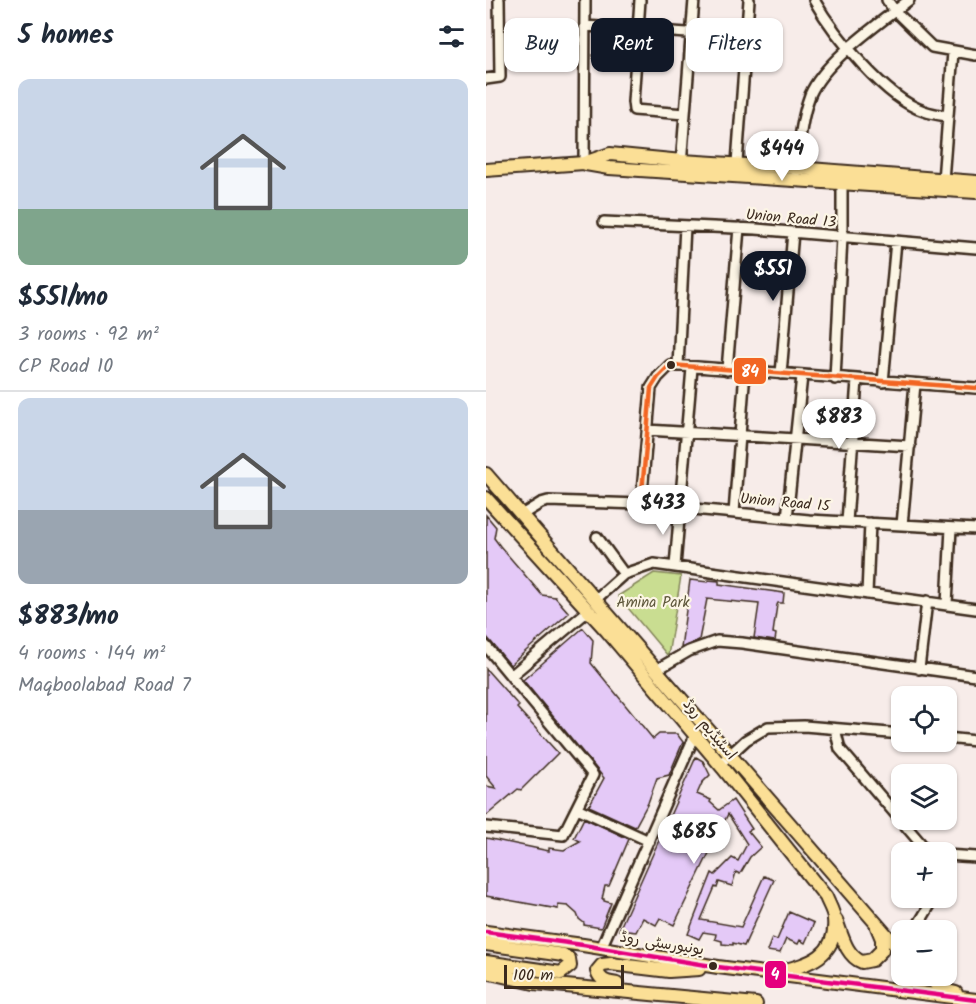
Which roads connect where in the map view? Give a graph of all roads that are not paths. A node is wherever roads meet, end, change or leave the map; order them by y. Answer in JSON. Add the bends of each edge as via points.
{"nodes":[{"id":1,"x":499,"y":0,"type":"edge"},
{"id":2,"x":585,"y":0,"type":"edge"},
{"id":3,"x":640,"y":0,"type":"edge"},
{"id":4,"x":694,"y":0,"type":"edge"},
{"id":5,"x":749,"y":0,"type":"edge"},
{"id":6,"x":814,"y":0,"type":"edge"},
{"id":7,"x":887,"y":0,"type":"edge"},
{"id":8,"x":909,"y":0,"type":"edge"},
{"id":9,"x":895,"y":11,"type":"junction"},
{"id":10,"x":639,"y":18,"type":"edge"},
{"id":11,"x":693,"y":18,"type":"edge"},
{"id":12,"x":748,"y":18,"type":"edge"},
{"id":13,"x":585,"y":26,"type":"junction"},
{"id":14,"x":591,"y":26,"type":"edge"},
{"id":15,"x":849,"y":49,"type":"junction"},
{"id":16,"x":953,"y":52,"type":"junction"},
{"id":17,"x":976,"y":55,"type":"edge"},
{"id":18,"x":635,"y":72,"type":"edge"},
{"id":19,"x":689,"y":72,"type":"edge"},
{"id":20,"x":744,"y":72,"type":"edge"},
{"id":21,"x":486,"y":79,"type":"edge"},
{"id":22,"x":685,"y":114,"type":"junction"},
{"id":23,"x":947,"y":116,"type":"junction"},
{"id":24,"x":737,"y":163,"type":"junction"},
{"id":25,"x":584,"y":164,"type":"junction"},
{"id":26,"x":681,"y":167,"type":"junction"},
{"id":27,"x":486,"y":171,"type":"edge"},
{"id":28,"x":796,"y":173,"type":"junction"},
{"id":29,"x":943,"y":180,"type":"junction"},
{"id":30,"x":842,"y":182,"type":"junction"},
{"id":31,"x":976,"y":182,"type":"edge"},
{"id":32,"x":976,"y":192,"type":"edge"},
{"id":33,"x":604,"y":222,"type":"dead end"},
{"id":34,"x":685,"y":226,"type":"junction"},
{"id":35,"x":739,"y":228,"type":"junction"},
{"id":36,"x":793,"y":232,"type":"junction"},
{"id":37,"x":842,"y":237,"type":"junction"},
{"id":38,"x":896,"y":242,"type":"junction"},
{"id":39,"x":976,"y":248,"type":"edge"},
{"id":40,"x":678,"y":366,"type":"junction"},
{"id":41,"x":692,"y":368,"type":"junction"},
{"id":42,"x":727,"y":370,"type":"junction"},
{"id":43,"x":745,"y":371,"type":"junction"},
{"id":44,"x":781,"y":374,"type":"junction"},
{"id":45,"x":802,"y":376,"type":"junction"},
{"id":46,"x":835,"y":379,"type":"junction"},
{"id":47,"x":857,"y":380,"type":"junction"},
{"id":48,"x":883,"y":382,"type":"junction"},
{"id":49,"x":915,"y":384,"type":"junction"},
{"id":50,"x":976,"y":388,"type":"edge"},
{"id":51,"x":647,"y":430,"type":"junction"},
{"id":52,"x":686,"y":432,"type":"junction"},
{"id":53,"x":740,"y":435,"type":"junction"},
{"id":54,"x":796,"y":438,"type":"junction"},
{"id":55,"x":852,"y":444,"type":"junction"},
{"id":56,"x":910,"y":446,"type":"junction"},
{"id":57,"x":486,"y":474,"type":"edge"},
{"id":58,"x":486,"y":498,"type":"edge"},
{"id":59,"x":641,"y":504,"type":"junction"},
{"id":60,"x":679,"y":508,"type":"junction"},
{"id":61,"x":734,"y":513,"type":"junction"},
{"id":62,"x":523,"y":514,"type":"junction"},
{"id":63,"x":787,"y":518,"type":"junction"},
{"id":64,"x":847,"y":522,"type":"junction"},
{"id":65,"x":870,"y":523,"type":"junction"},
{"id":66,"x":902,"y":525,"type":"junction"},
{"id":67,"x":951,"y":528,"type":"junction"},
{"id":68,"x":976,"y":530,"type":"edge"},
{"id":69,"x":597,"y":537,"type":"dead end"},
{"id":70,"x":675,"y":566,"type":"junction"},
{"id":71,"x":624,"y":574,"type":"junction"},
{"id":72,"x":867,"y":594,"type":"junction"},
{"id":73,"x":927,"y":602,"type":"junction"},
{"id":74,"x":592,"y":604,"type":"junction"},
{"id":75,"x":947,"y":604,"type":"junction"},
{"id":76,"x":976,"y":609,"type":"edge"},
{"id":77,"x":486,"y":646,"type":"edge"},
{"id":78,"x":919,"y":669,"type":"junction"},
{"id":79,"x":656,"y":670,"type":"junction"},
{"id":80,"x":512,"y":675,"type":"junction"},
{"id":81,"x":976,"y":676,"type":"edge"},
{"id":82,"x":835,"y":729,"type":"junction"},
{"id":83,"x":891,"y":733,"type":"edge"},
{"id":84,"x":695,"y":735,"type":"junction"},
{"id":85,"x":957,"y":739,"type":"edge"},
{"id":86,"x":976,"y":741,"type":"edge"},
{"id":87,"x":729,"y":755,"type":"junction"},
{"id":88,"x":720,"y":764,"type":"junction"},
{"id":89,"x":577,"y":808,"type":"junction"},
{"id":90,"x":486,"y":827,"type":"edge"},
{"id":91,"x":649,"y":841,"type":"junction"},
{"id":92,"x":919,"y":842,"type":"edge"},
{"id":93,"x":957,"y":855,"type":"edge"},
{"id":94,"x":976,"y":856,"type":"edge"},
{"id":95,"x":834,"y":917,"type":"junction"},
{"id":96,"x":874,"y":920,"type":"junction"},
{"id":97,"x":486,"y":932,"type":"edge"},
{"id":98,"x":891,"y":940,"type":"edge"},
{"id":99,"x":486,"y":944,"type":"edge"},
{"id":100,"x":601,"y":948,"type":"junction"},
{"id":101,"x":486,"y":962,"type":"edge"},
{"id":102,"x":718,"y":967,"type":"junction"},
{"id":103,"x":486,"y":972,"type":"edge"},
{"id":104,"x":771,"y":974,"type":"junction"},
{"id":105,"x":939,"y":986,"type":"edge"},
{"id":106,"x":665,"y":996,"type":"junction"},
{"id":107,"x":976,"y":999,"type":"edge"},
{"id":108,"x":756,"y":1004,"type":"edge"}],
"edges":[{"from":1,"to":21,"type":"street","via":[[500,76]]},
{"from":2,"to":13,"type":"street"},
{"from":3,"to":10,"type":"street"},
{"from":4,"to":11,"type":"street"},
{"from":5,"to":12,"type":"street"},
{"from":6,"to":15,"type":"street"},
{"from":7,"to":9,"type":"street"},
{"from":8,"to":9,"type":"street"},
{"from":9,"to":15,"type":"street"},
{"from":9,"to":16,"type":"street","via":[[932,47]]},
{"from":13,"to":14,"type":"street"},
{"from":13,"to":25,"type":"street"},
{"from":15,"to":23,"type":"street","via":[[891,92],[923,111]]},
{"from":15,"to":28,"type":"street","via":[[826,69],[810,95]]},
{"from":16,"to":17,"type":"street"},
{"from":16,"to":23,"type":"street"},
{"from":18,"to":22,"type":"street","via":[[634,110]]},
{"from":19,"to":22,"type":"street"},
{"from":20,"to":24,"type":"street"},
{"from":22,"to":26,"type":"street"},
{"from":23,"to":29,"type":"street"},
{"from":24,"to":26,"type":"main road"},
{"from":24,"to":28,"type":"main road"},
{"from":25,"to":26,"type":"main road","via":[[610,154]]},
{"from":25,"to":27,"type":"main road"},
{"from":26,"to":28,"type":"main road"},
{"from":28,"to":29,"type":"main road"},
{"from":28,"to":30,"type":"main road"},
{"from":29,"to":31,"type":"main road"},
{"from":30,"to":32,"type":"main road"},
{"from":30,"to":37,"type":"street"},
{"from":33,"to":34,"type":"street","name":"Union Road 13"},
{"from":34,"to":35,"type":"street","name":"Union Road 13"},
{"from":34,"to":40,"type":"street"},
{"from":35,"to":36,"type":"street","name":"Union Road 13"},
{"from":35,"to":42,"type":"street"},
{"from":36,"to":37,"type":"street","name":"Union Road 13"},
{"from":36,"to":44,"type":"street"},
{"from":37,"to":38,"type":"street","name":"Union Road 13"},
{"from":37,"to":46,"type":"street"},
{"from":38,"to":39,"type":"street","name":"Union Road 13"},
{"from":38,"to":48,"type":"street"},
{"from":40,"to":41,"type":"street"},
{"from":40,"to":51,"type":"street","via":[[670,365],[651,388]]},
{"from":41,"to":42,"type":"street"},
{"from":41,"to":52,"type":"street"},
{"from":42,"to":43,"type":"street"},
{"from":43,"to":44,"type":"street"},
{"from":43,"to":53,"type":"street"},
{"from":44,"to":45,"type":"street"},
{"from":45,"to":46,"type":"street"},
{"from":45,"to":54,"type":"street"},
{"from":46,"to":47,"type":"street"},
{"from":47,"to":48,"type":"street"},
{"from":47,"to":55,"type":"street"},
{"from":48,"to":49,"type":"street"},
{"from":49,"to":50,"type":"street"},
{"from":49,"to":56,"type":"street"},
{"from":51,"to":52,"type":"street"},
{"from":51,"to":59,"type":"street"},
{"from":52,"to":53,"type":"street"},
{"from":52,"to":60,"type":"street"},
{"from":53,"to":54,"type":"street"},
{"from":53,"to":61,"type":"street"},
{"from":54,"to":55,"type":"street"},
{"from":54,"to":63,"type":"street"},
{"from":55,"to":56,"type":"street"},
{"from":55,"to":64,"type":"street"},
{"from":56,"to":66,"type":"street"},
{"from":57,"to":62,"type":"main road","name":"اسٹیڈیم روڈ"},
{"from":58,"to":74,"type":"main road","name":"اسٹیڈیم روڈ"},
{"from":59,"to":60,"type":"street","name":"Union Road 15"},
{"from":59,"to":62,"type":"street","name":"Union Road 15","via":[[548,501]]},
{"from":60,"to":61,"type":"street","name":"Union Road 15"},
{"from":60,"to":70,"type":"street"},
{"from":61,"to":63,"type":"street","name":"Union Road 15"},
{"from":62,"to":74,"type":"main road","name":"اسٹیڈیم روڈ"},
{"from":63,"to":64,"type":"street","name":"Union Road 15"},
{"from":64,"to":65,"type":"street","name":"Union Road 15"},
{"from":65,"to":66,"type":"street","name":"Union Road 15"},
{"from":65,"to":72,"type":"street"},
{"from":66,"to":67,"type":"street","name":"Union Road 15"},
{"from":67,"to":68,"type":"street","name":"Union Road 15"},
{"from":67,"to":75,"type":"street"},
{"from":69,"to":71,"type":"street"},
{"from":70,"to":71,"type":"street","via":[[654,564]]},
{"from":70,"to":72,"type":"street"},
{"from":71,"to":74,"type":"street"},
{"from":72,"to":73,"type":"street"},
{"from":73,"to":75,"type":"street"},
{"from":73,"to":78,"type":"street"},
{"from":74,"to":79,"type":"main road","name":"اسٹیڈیم روڈ"},
{"from":74,"to":80,"type":"street"},
{"from":74,"to":84,"type":"main road","name":"اسٹیڈیم روڈ"},
{"from":75,"to":76,"type":"street"},
{"from":77,"to":80,"type":"street"},
{"from":78,"to":79,"type":"street","via":[[717,642],[689,651]]},
{"from":78,"to":81,"type":"street"},
{"from":79,"to":87,"type":"main road","name":"اسٹیڈیم روڈ"},
{"from":80,"to":89,"type":"street","via":[[594,775]]},
{"from":82,"to":83,"type":"street"},
{"from":82,"to":87,"type":"street","via":[[768,727]]},
{"from":82,"to":92,"type":"street","via":[[840,749]]},
{"from":84,"to":88,"type":"main road","name":"اسٹیڈیم روڈ"},
{"from":84,"to":91,"type":"street"},
{"from":85,"to":86,"type":"street"},
{"from":87,"to":88,"type":"street"},
{"from":87,"to":96,"type":"main road","name":"اسٹیڈیم روڈ"},
{"from":88,"to":95,"type":"main road","name":"اسٹیڈیم روڈ","via":[[826,897]]},
{"from":89,"to":90,"type":"street","via":[[563,835]]},
{"from":89,"to":91,"type":"street"},
{"from":91,"to":100,"type":"street"},
{"from":93,"to":94,"type":"street"},
{"from":95,"to":96,"type":"main road","name":"اسٹیڈیم روڈ","via":[[847,947],[862,962],[872,960],[882,950]]},
{"from":95,"to":104,"type":"main road","via":[[832,941],[824,955]]},
{"from":96,"to":98,"type":"main road","name":"اسٹیڈیم روڈ"},
{"from":97,"to":100,"type":"main road","name":"یونیورسٹی روڈ"},
{"from":99,"to":101,"type":"main road","via":[[563,955],[570,966],[561,973]]},
{"from":100,"to":102,"type":"main road","name":"یونیورسٹی روڈ"},
{"from":102,"to":104,"type":"main road","name":"یونیورسٹی روڈ"},
{"from":102,"to":106,"type":"main road","via":[[669,971],[610,964],[602,965],[597,972],[604,982],[638,986]]},
{"from":103,"to":106,"type":"main road","via":[[534,983]]},
{"from":104,"to":107,"type":"main road","name":"یونیورسٹی روڈ"},
{"from":105,"to":107,"type":"main road"},
{"from":106,"to":108,"type":"main road"}]}
